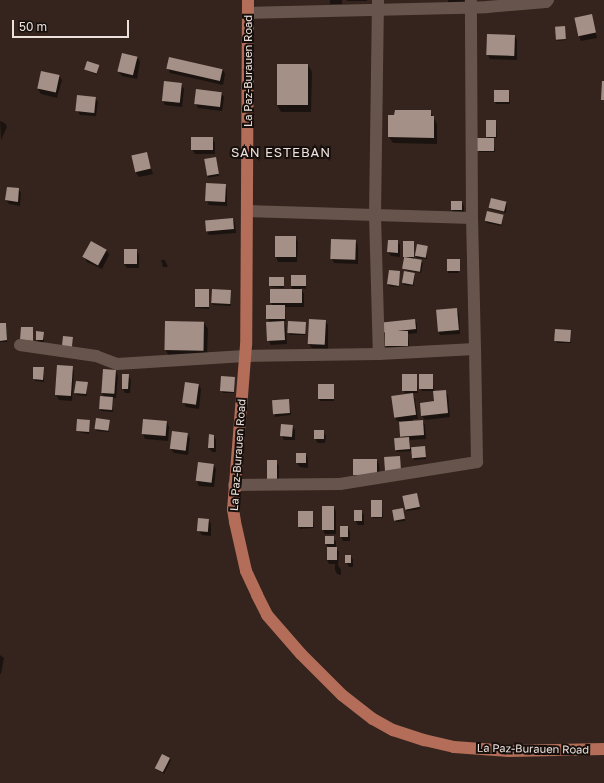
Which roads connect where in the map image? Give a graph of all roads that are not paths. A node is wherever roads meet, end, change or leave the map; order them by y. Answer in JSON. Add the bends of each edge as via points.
{"nodes":[{"id":1,"x":248,"y":0,"type":"edge"},
{"id":2,"x":548,"y":0,"type":"edge"},
{"id":3,"x":471,"y":3,"type":"edge"},
{"id":4,"x":378,"y":5,"type":"edge"},
{"id":5,"x":248,"y":13,"type":"junction"},
{"id":6,"x":247,"y":211,"type":"junction"},
{"id":7,"x":375,"y":215,"type":"junction"},
{"id":8,"x":472,"y":218,"type":"junction"},
{"id":9,"x":20,"y":345,"type":"dead end"},
{"id":10,"x":475,"y":349,"type":"junction"},
{"id":11,"x":379,"y":354,"type":"junction"},
{"id":12,"x":245,"y":356,"type":"junction"},
{"id":13,"x":234,"y":485,"type":"junction"},
{"id":14,"x":604,"y":749,"type":"edge"}],
"edges":[{"from":1,"to":5,"type":"main road","name":"La Paz-Burauen Road"},
{"from":2,"to":3,"type":"street","via":[[487,7]]},
{"from":3,"to":4,"type":"street"},
{"from":3,"to":8,"type":"street"},
{"from":4,"to":5,"type":"street"},
{"from":4,"to":7,"type":"street"},
{"from":5,"to":6,"type":"main road","name":"La Paz-Burauen Road"},
{"from":6,"to":7,"type":"street"},
{"from":6,"to":12,"type":"main road","name":"La Paz-Burauen Road"},
{"from":7,"to":8,"type":"street"},
{"from":7,"to":11,"type":"street"},
{"from":8,"to":10,"type":"street"},
{"from":9,"to":12,"type":"street","via":[[96,356],[117,364]]},
{"from":10,"to":11,"type":"street"},
{"from":10,"to":13,"type":"street","via":[[477,462],[340,484]]},
{"from":11,"to":12,"type":"street"},
{"from":12,"to":13,"type":"main road","name":"La Paz-Burauen Road"},
{"from":13,"to":14,"type":"main road","name":"La Paz-Burauen Road","via":[[235,522],[246,572],[267,615],[342,696],[373,719],[393,730],[454,747],[509,751]]}]}
